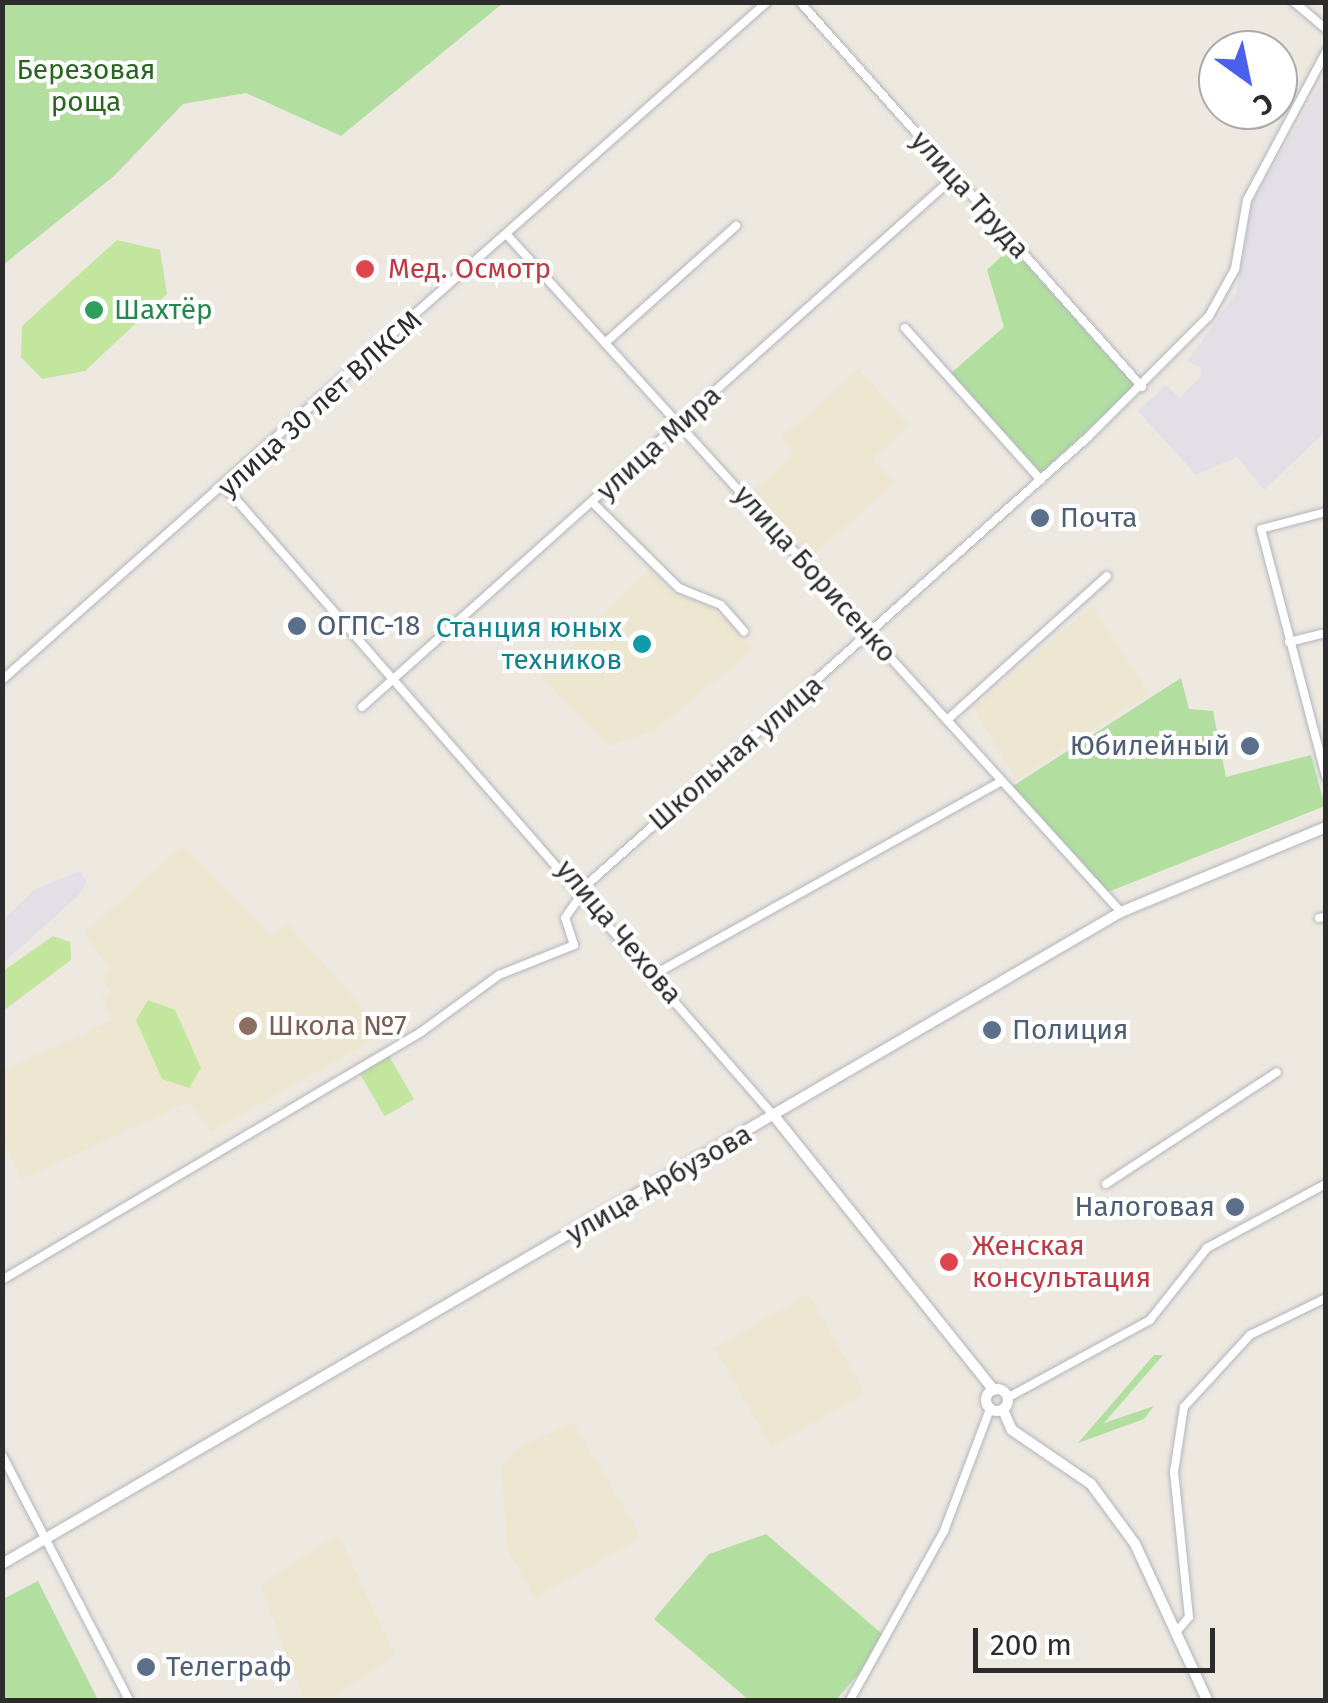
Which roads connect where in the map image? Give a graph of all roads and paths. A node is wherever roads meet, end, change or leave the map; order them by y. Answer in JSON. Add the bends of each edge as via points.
{"nodes":[{"id":1,"x":767,"y":2,"type":"edge"},
{"id":2,"x":800,"y":2,"type":"edge"},
{"id":3,"x":1294,"y":2,"type":"edge"},
{"id":4,"x":1326,"y":29,"type":"edge"},
{"id":5,"x":1326,"y":52,"type":"edge"},
{"id":6,"x":954,"y":178,"type":"junction"},
{"id":7,"x":736,"y":226,"type":"dead end"},
{"id":8,"x":508,"y":236,"type":"junction"},
{"id":9,"x":905,"y":328,"type":"dead end"},
{"id":10,"x":605,"y":343,"type":"junction"},
{"id":11,"x":1142,"y":386,"type":"junction"},
{"id":12,"x":680,"y":426,"type":"junction"},
{"id":13,"x":1041,"y":480,"type":"junction"},
{"id":14,"x":226,"y":488,"type":"junction"},
{"id":15,"x":593,"y":503,"type":"junction"},
{"id":16,"x":1326,"y":512,"type":"edge"},
{"id":17,"x":1107,"y":576,"type":"dead end"},
{"id":18,"x":744,"y":631,"type":"dead end"},
{"id":19,"x":1326,"y":633,"type":"edge"},
{"id":20,"x":869,"y":634,"type":"junction"},
{"id":21,"x":1289,"y":642,"type":"junction"},
{"id":22,"x":398,"y":676,"type":"junction"},
{"id":23,"x":2,"y":680,"type":"edge"},
{"id":24,"x":362,"y":707,"type":"dead end"},
{"id":25,"x":947,"y":720,"type":"junction"},
{"id":26,"x":1326,"y":777,"type":"edge"},
{"id":27,"x":1002,"y":781,"type":"junction"},
{"id":28,"x":1326,"y":827,"type":"edge"},
{"id":29,"x":587,"y":894,"type":"junction"},
{"id":30,"x":1121,"y":912,"type":"junction"},
{"id":31,"x":655,"y":974,"type":"junction"},
{"id":32,"x":1276,"y":1072,"type":"dead end"},
{"id":33,"x":776,"y":1117,"type":"junction"},
{"id":34,"x":1106,"y":1184,"type":"dead end"},
{"id":35,"x":1326,"y":1184,"type":"edge"},
{"id":36,"x":2,"y":1280,"type":"edge"},
{"id":37,"x":1326,"y":1298,"type":"edge"},
{"id":38,"x":994,"y":1390,"type":"junction"},
{"id":39,"x":1007,"y":1398,"type":"junction"},
{"id":40,"x":990,"y":1409,"type":"junction"},
{"id":41,"x":1003,"y":1410,"type":"junction"},
{"id":42,"x":2,"y":1455,"type":"edge"},
{"id":43,"x":45,"y":1539,"type":"junction"},
{"id":44,"x":2,"y":1564,"type":"edge"},
{"id":45,"x":1178,"y":1630,"type":"junction"},
{"id":46,"x":129,"y":1700,"type":"edge"},
{"id":47,"x":850,"y":1700,"type":"edge"},
{"id":48,"x":1207,"y":1700,"type":"edge"}],
"edges":[{"from":1,"to":8,"type":"street","name":"улица 30 лет ВЛКСМ"},
{"from":2,"to":6,"type":"street","name":"улица Труда"},
{"from":3,"to":4,"type":"street"},
{"from":5,"to":11,"type":"street","name":"Школьная улица","via":[[1247,200],[1225,294]]},
{"from":6,"to":11,"type":"street","name":"улица Труда"},
{"from":6,"to":12,"type":"street","name":"улица Мира"},
{"from":7,"to":10,"type":"street"},
{"from":8,"to":10,"type":"street","name":"улица Борисенко"},
{"from":8,"to":14,"type":"street","name":"улица 30 лет ВЛКСМ"},
{"from":9,"to":13,"type":"street"},
{"from":10,"to":12,"type":"street","name":"улица Борисенко"},
{"from":11,"to":13,"type":"street","name":"Школьная улица"},
{"from":12,"to":15,"type":"street","name":"улица Мира"},
{"from":12,"to":20,"type":"street","name":"улица Борисенко"},
{"from":13,"to":20,"type":"street","name":"Школьная улица"},
{"from":14,"to":22,"type":"street","name":"улица Чехова"},
{"from":14,"to":23,"type":"street","name":"улица 30 лет ВЛКСМ"},
{"from":15,"to":18,"type":"street","via":[[679,588],[721,606]]},
{"from":15,"to":22,"type":"street","name":"улица Мира"},
{"from":16,"to":21,"type":"street","via":[[1262,528]]},
{"from":17,"to":25,"type":"street"},
{"from":19,"to":21,"type":"street"},
{"from":20,"to":25,"type":"street","name":"улица Борисенко"},
{"from":20,"to":29,"type":"street","name":"Школьная улица","via":[[590,882]]},
{"from":21,"to":26,"type":"street"},
{"from":22,"to":24,"type":"street","name":"улица Мира"},
{"from":22,"to":29,"type":"street","name":"улица Чехова"},
{"from":25,"to":27,"type":"street","name":"улица Борисенко"},
{"from":27,"to":30,"type":"street","name":"улица Борисенко"},
{"from":27,"to":31,"type":"street"},
{"from":28,"to":30,"type":"street","name":"улица Арбузова"},
{"from":29,"to":31,"type":"street","name":"улица Чехова"},
{"from":29,"to":36,"type":"street","name":"Школьная улица","via":[[565,918],[574,945],[499,975],[374,1059]]},
{"from":30,"to":33,"type":"street","name":"улица Арбузова"},
{"from":31,"to":33,"type":"street","name":"улица Чехова"},
{"from":32,"to":34,"type":"street"},
{"from":33,"to":38,"type":"street","name":"улица Чехова"},
{"from":33,"to":43,"type":"street","name":"улица Арбузова"},
{"from":35,"to":39,"type":"street","via":[[1206,1248],[1150,1320]]},
{"from":37,"to":45,"type":"street","via":[[1250,1335],[1184,1407],[1174,1472],[1189,1617]]},
{"from":38,"to":39,"type":"street","name":"улица Чехова"},
{"from":38,"to":40,"type":"street"},
{"from":39,"to":41,"type":"street"},
{"from":40,"to":41,"type":"street"},
{"from":40,"to":47,"type":"street","via":[[923,1575]]},
{"from":41,"to":45,"type":"street","via":[[1012,1430],[1090,1484],[1135,1544]]},
{"from":42,"to":43,"type":"street"},
{"from":43,"to":44,"type":"street","name":"улица Арбузова"},
{"from":43,"to":46,"type":"street"},
{"from":45,"to":48,"type":"street"}]}
